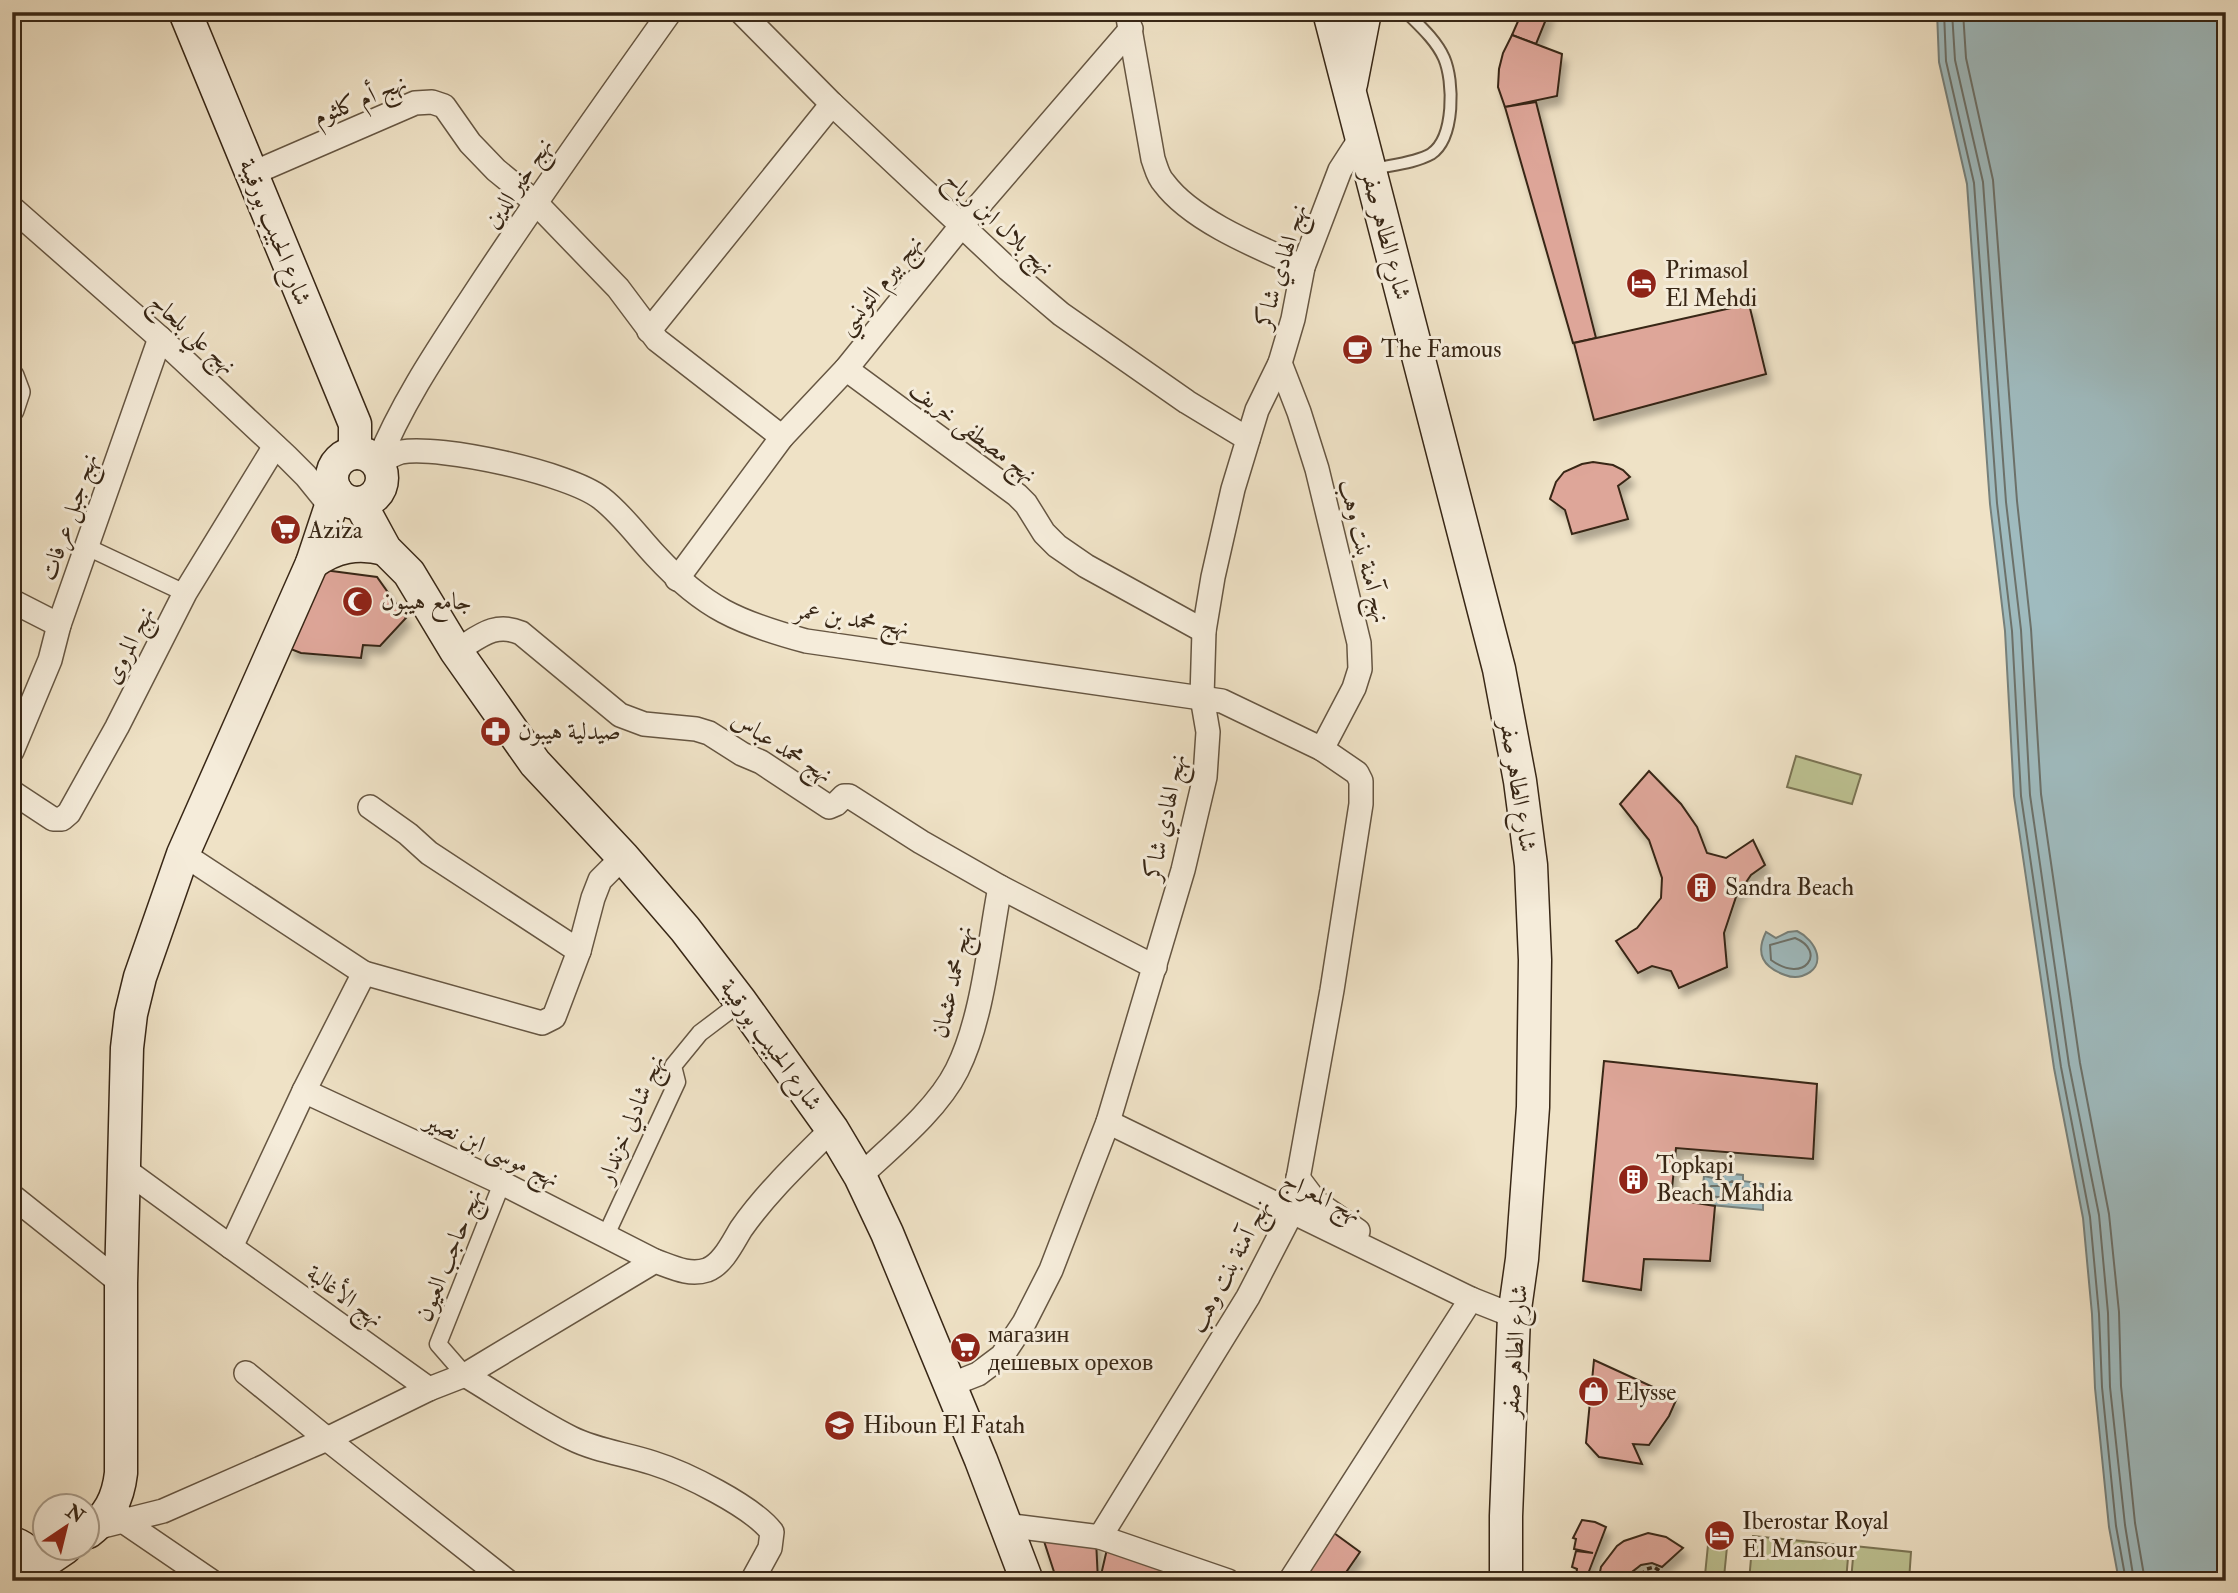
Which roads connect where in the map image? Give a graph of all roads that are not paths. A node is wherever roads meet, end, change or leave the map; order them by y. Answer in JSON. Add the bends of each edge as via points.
{"nodes":[{"id":1,"x":185,"y":12,"type":"edge"},
{"id":2,"x":670,"y":12,"type":"edge"},
{"id":3,"x":741,"y":12,"type":"edge"},
{"id":4,"x":1329,"y":12,"type":"edge"},
{"id":5,"x":1365,"y":12,"type":"edge"},
{"id":6,"x":1406,"y":12,"type":"edge"},
{"id":7,"x":1129,"y":20,"type":"edge"},
{"id":8,"x":1350,"y":92,"type":"junction"},
{"id":9,"x":832,"y":104,"type":"junction"},
{"id":10,"x":1360,"y":139,"type":"junction"},
{"id":11,"x":1369,"y":170,"type":"junction"},
{"id":12,"x":251,"y":174,"type":"junction"},
{"id":13,"x":535,"y":202,"type":"junction"},
{"id":14,"x":12,"y":208,"type":"edge"},
{"id":15,"x":962,"y":225,"type":"junction"},
{"id":16,"x":1303,"y":267,"type":"junction"},
{"id":17,"x":649,"y":331,"type":"junction"},
{"id":18,"x":160,"y":338,"type":"junction"},
{"id":19,"x":1280,"y":363,"type":"junction"},
{"id":20,"x":846,"y":369,"type":"junction"},
{"id":21,"x":12,"y":376,"type":"edge"},
{"id":22,"x":12,"y":410,"type":"edge"},
{"id":23,"x":782,"y":437,"type":"junction"},
{"id":24,"x":1248,"y":439,"type":"junction"},
{"id":25,"x":275,"y":446,"type":"junction"},
{"id":26,"x":437,"y":452,"type":"junction"},
{"id":27,"x":361,"y":468,"type":"junction"},
{"id":28,"x":87,"y":547,"type":"junction"},
{"id":29,"x":385,"y":548,"type":"junction"},
{"id":30,"x":312,"y":563,"type":"junction"},
{"id":31,"x":409,"y":573,"type":"junction"},
{"id":32,"x":677,"y":579,"type":"junction"},
{"id":33,"x":185,"y":593,"type":"junction"},
{"id":34,"x":12,"y":601,"type":"edge"},
{"id":35,"x":59,"y":625,"type":"junction"},
{"id":36,"x":1204,"y":631,"type":"junction"},
{"id":37,"x":456,"y":651,"type":"junction"},
{"id":38,"x":1202,"y":697,"type":"junction"},
{"id":39,"x":1322,"y":749,"type":"junction"},
{"id":40,"x":12,"y":751,"type":"edge"},
{"id":41,"x":1357,"y":773,"type":"joint"},
{"id":42,"x":12,"y":792,"type":"edge"},
{"id":43,"x":370,"y":807,"type":"dead end"},
{"id":44,"x":183,"y":854,"type":"junction"},
{"id":45,"x":623,"y":856,"type":"junction"},
{"id":46,"x":1000,"y":887,"type":"junction"},
{"id":47,"x":579,"y":951,"type":"junction"},
{"id":48,"x":1155,"y":967,"type":"junction"},
{"id":49,"x":364,"y":972,"type":"junction"},
{"id":50,"x":741,"y":1002,"type":"junction"},
{"id":51,"x":304,"y":1091,"type":"junction"},
{"id":52,"x":1108,"y":1122,"type":"junction"},
{"id":53,"x":832,"y":1129,"type":"junction"},
{"id":54,"x":124,"y":1169,"type":"junction"},
{"id":55,"x":860,"y":1176,"type":"junction"},
{"id":56,"x":1298,"y":1178,"type":"junction"},
{"id":57,"x":502,"y":1183,"type":"junction"},
{"id":58,"x":12,"y":1196,"type":"edge"},
{"id":59,"x":1292,"y":1212,"type":"junction"},
{"id":60,"x":606,"y":1235,"type":"junction"},
{"id":61,"x":231,"y":1247,"type":"junction"},
{"id":62,"x":655,"y":1261,"type":"junction"},
{"id":63,"x":1429,"y":1279,"type":"junction"},
{"id":64,"x":121,"y":1283,"type":"junction"},
{"id":65,"x":1471,"y":1299,"type":"junction"},
{"id":66,"x":1514,"y":1316,"type":"junction"},
{"id":67,"x":246,"y":1373,"type":"dead end"},
{"id":68,"x":465,"y":1376,"type":"junction"},
{"id":69,"x":950,"y":1385,"type":"junction"},
{"id":70,"x":429,"y":1389,"type":"junction"},
{"id":71,"x":327,"y":1440,"type":"junction"},
{"id":72,"x":118,"y":1512,"type":"junction"},
{"id":73,"x":102,"y":1520,"type":"edge"},
{"id":74,"x":1005,"y":1525,"type":"junction"},
{"id":75,"x":1100,"y":1537,"type":"junction"},
{"id":76,"x":211,"y":1581,"type":"edge"},
{"id":77,"x":507,"y":1581,"type":"edge"},
{"id":78,"x":752,"y":1581,"type":"edge"},
{"id":79,"x":1027,"y":1581,"type":"edge"},
{"id":80,"x":1228,"y":1581,"type":"edge"},
{"id":81,"x":1290,"y":1581,"type":"edge"},
{"id":82,"x":1506,"y":1581,"type":"edge"}],
"edges":[{"from":1,"to":12,"type":"main road","name":"شارع الحبيب بورقيبة"},
{"from":2,"to":13,"type":"street","name":"نهج خير الدين"},
{"from":3,"to":9,"type":"street","name":"نهج بلال ابن رباح"},
{"from":4,"to":8,"type":"main road","name":"شارع الطاهر صفر"},
{"from":5,"to":8,"type":"main road"},
{"from":6,"to":11,"type":"lane","via":[[1444,58],[1451,101],[1447,128],[1444,139],[1430,154]]},
{"from":7,"to":15,"type":"street","name":"نهج بيرم التونسي"},
{"from":7,"to":16,"type":"street","via":[[1153,159],[1161,181],[1195,212]]},
{"from":8,"to":10,"type":"main road","name":"شارع الطاهر صفر"},
{"from":9,"to":15,"type":"street","name":"نهج بلال ابن رباح"},
{"from":9,"to":17,"type":"street"},
{"from":10,"to":11,"type":"main road","name":"شارع الطاهر صفر"},
{"from":10,"to":16,"type":"street","name":"نهج الهادي شاكر","via":[[1340,170]]},
{"from":11,"to":66,"type":"main road","name":"شارع الطاهر صفر","via":[[1499,669],[1531,865],[1533,1107]]},
{"from":12,"to":13,"type":"street","name":"نهج أم كلثوم","via":[[415,103],[432,102],[444,106],[487,161]]},
{"from":12,"to":27,"type":"main road","name":"شارع الحبيب بورقيبة"},
{"from":13,"to":17,"type":"street","name":"نهج أم كلثوم","via":[[618,288]]},
{"from":13,"to":27,"type":"street","name":"نهج خير الدين"},
{"from":14,"to":18,"type":"street","name":"نهج علي بلحاج"},
{"from":15,"to":20,"type":"street","name":"نهج بيرم التونسي"},
{"from":15,"to":24,"type":"street","name":"نهج بلال ابن رباح","via":[[1061,314],[1186,402]]},
{"from":16,"to":19,"type":"street","name":"نهج الهادي شاكر"},
{"from":17,"to":23,"type":"street","name":"نهج أم كلثوم"},
{"from":18,"to":25,"type":"street","name":"نهج علي بلحاج"},
{"from":18,"to":28,"type":"street","name":"نهج جبل عرفات"},
{"from":19,"to":24,"type":"street","name":"نهج الهادي شاكر"},
{"from":19,"to":39,"type":"street","name":"نهج آمنة بنت وهب","via":[[1317,469],[1359,643],[1360,668],[1354,688]]},
{"from":20,"to":23,"type":"street","name":"نهج بيرم التونسي"},
{"from":20,"to":36,"type":"street","name":"نهج مصطفى خريف","via":[[1017,495],[1057,546]]},
{"from":21,"to":22,"type":"street","via":[[18,392]]},
{"from":23,"to":32,"type":"street","name":"نهج بيرم التونسي"},
{"from":24,"to":36,"type":"street","name":"نهج الهادي شاكر"},
{"from":25,"to":27,"type":"street","name":"نهج علي بلحاج","via":[[306,476]]},
{"from":25,"to":33,"type":"street","name":"نهج المروى"},
{"from":26,"to":27,"type":"street","name":"نهج محمد بن عمر","via":[[400,452]]},
{"from":26,"to":27,"type":"street","via":[[416,441]]},
{"from":26,"to":32,"type":"street","name":"نهج محمد بن عمر","via":[[520,466],[584,487],[602,498]]},
{"from":27,"to":29,"type":"main road","name":"شارع الحبيب بورقيبة"},
{"from":27,"to":30,"type":"main road"},
{"from":27,"to":31,"type":"main road","name":"شارع الحبيب بورقيبة"},
{"from":28,"to":33,"type":"street"},
{"from":28,"to":35,"type":"street","name":"نهج جبل عرفات"},
{"from":29,"to":30,"type":"main road","via":[[347,546]]},
{"from":29,"to":31,"type":"main road","name":"شارع الحبيب بورقيبة"},
{"from":30,"to":44,"type":"main road"},
{"from":31,"to":37,"type":"main road","name":"شارع الحبيب بورقيبة"},
{"from":32,"to":38,"type":"street","name":"نهج محمد بن عمر","via":[[727,614],[760,629],[806,641]]},
{"from":33,"to":42,"type":"street","name":"نهج المروى","via":[[69,813],[53,819]]},
{"from":34,"to":35,"type":"street"},
{"from":35,"to":40,"type":"street","name":"نهج جبل عرفات","via":[[50,660]]},
{"from":36,"to":38,"type":"street","name":"نهج الهادي شاكر"},
{"from":37,"to":45,"type":"main road","name":"شارع الحبيب بورقيبة","via":[[535,763]]},
{"from":37,"to":46,"type":"street","name":"نهج محمد عباس","via":[[495,628],[512,629],[620,715],[644,724],[709,733],[829,807],[849,796]]},
{"from":38,"to":39,"type":"street","name":"نهج محمد بن عمر","via":[[1222,701]]},
{"from":38,"to":48,"type":"street","name":"نهج الهادي شاكر","via":[[1208,732],[1205,777]]},
{"from":39,"to":41,"type":"street","name":"نهج محمد بن عمر"},
{"from":41,"to":56,"type":"street","name":"نهج آمنة بنت وهب","via":[[1361,804]]},
{"from":43,"to":47,"type":"street","via":[[429,853]]},
{"from":44,"to":49,"type":"street"},
{"from":44,"to":54,"type":"main road","via":[[131,1014]]},
{"from":45,"to":47,"type":"street","via":[[600,880]]},
{"from":45,"to":50,"type":"main road","name":"شارع الحبيب بورقيبة"},
{"from":46,"to":48,"type":"street","name":"نهج محمد عباس"},
{"from":46,"to":55,"type":"street","name":"نهج محمد عثمان","via":[[977,1011],[957,1071],[914,1125]]},
{"from":47,"to":49,"type":"street","via":[[554,1017],[547,1023]]},
{"from":48,"to":52,"type":"street","name":"نهج الهادي شاكر"},
{"from":49,"to":51,"type":"street"},
{"from":50,"to":53,"type":"main road","name":"شارع الحبيب بورقيبة"},
{"from":50,"to":60,"type":"street","name":"نهج شادلي خزندار","via":[[701,1033],[673,1066],[677,1082]]},
{"from":51,"to":57,"type":"street","name":"نهج موسى ابن نصير"},
{"from":51,"to":61,"type":"street"},
{"from":52,"to":59,"type":"street","name":"نهج المعراج"},
{"from":52,"to":69,"type":"street","name":"نهج الهادي شاكر","via":[[1051,1270],[1024,1323],[1002,1356],[978,1374]]},
{"from":53,"to":55,"type":"main road","name":"شارع الحبيب بورقيبة"},
{"from":53,"to":62,"type":"street","name":"نهج موسى ابن نصير","via":[[778,1183],[709,1270],[691,1273]]},
{"from":54,"to":61,"type":"street","name":"نهج الأغالبة"},
{"from":54,"to":64,"type":"main road"},
{"from":55,"to":69,"type":"main road","name":"شارع الحبيب بورقيبة"},
{"from":56,"to":59,"type":"street","name":"نهج آمنة بنت وهب"},
{"from":56,"to":63,"type":"street","via":[[1316,1202]]},
{"from":57,"to":60,"type":"street","name":"نهج موسى ابن نصير"},
{"from":57,"to":68,"type":"street","name":"نهج حاجب العيون","via":[[438,1344]]},
{"from":58,"to":64,"type":"street"},
{"from":59,"to":63,"type":"street","name":"نهج المعراج"},
{"from":59,"to":75,"type":"street","name":"نهج آمنة بنت وهب","via":[[1248,1297]]},
{"from":60,"to":62,"type":"street","name":"نهج موسى ابن نصير"},
{"from":61,"to":70,"type":"street","name":"نهج الأغالبة"},
{"from":62,"to":68,"type":"street"},
{"from":63,"to":65,"type":"street","name":"نهج المعراج"},
{"from":64,"to":72,"type":"main road"},
{"from":65,"to":66,"type":"street","name":"نهج المعراج"},
{"from":65,"to":81,"type":"street"},
{"from":66,"to":82,"type":"main road","name":"شارع الطاهر صفر"},
{"from":67,"to":71,"type":"street"},
{"from":68,"to":70,"type":"street"},
{"from":68,"to":78,"type":"street","via":[[571,1438],[687,1476],[763,1520],[772,1532],[770,1548]]},
{"from":69,"to":74,"type":"main road","name":"شارع الحبيب بورقيبة"},
{"from":70,"to":71,"type":"street"},
{"from":71,"to":72,"type":"street","via":[[163,1511]]},
{"from":71,"to":77,"type":"street"},
{"from":72,"to":73,"type":"main road"},
{"from":72,"to":76,"type":"street"},
{"from":74,"to":75,"type":"street"},
{"from":74,"to":79,"type":"main road","name":"شارع الحبيب بورقيبة"},
{"from":75,"to":80,"type":"street"}]}
